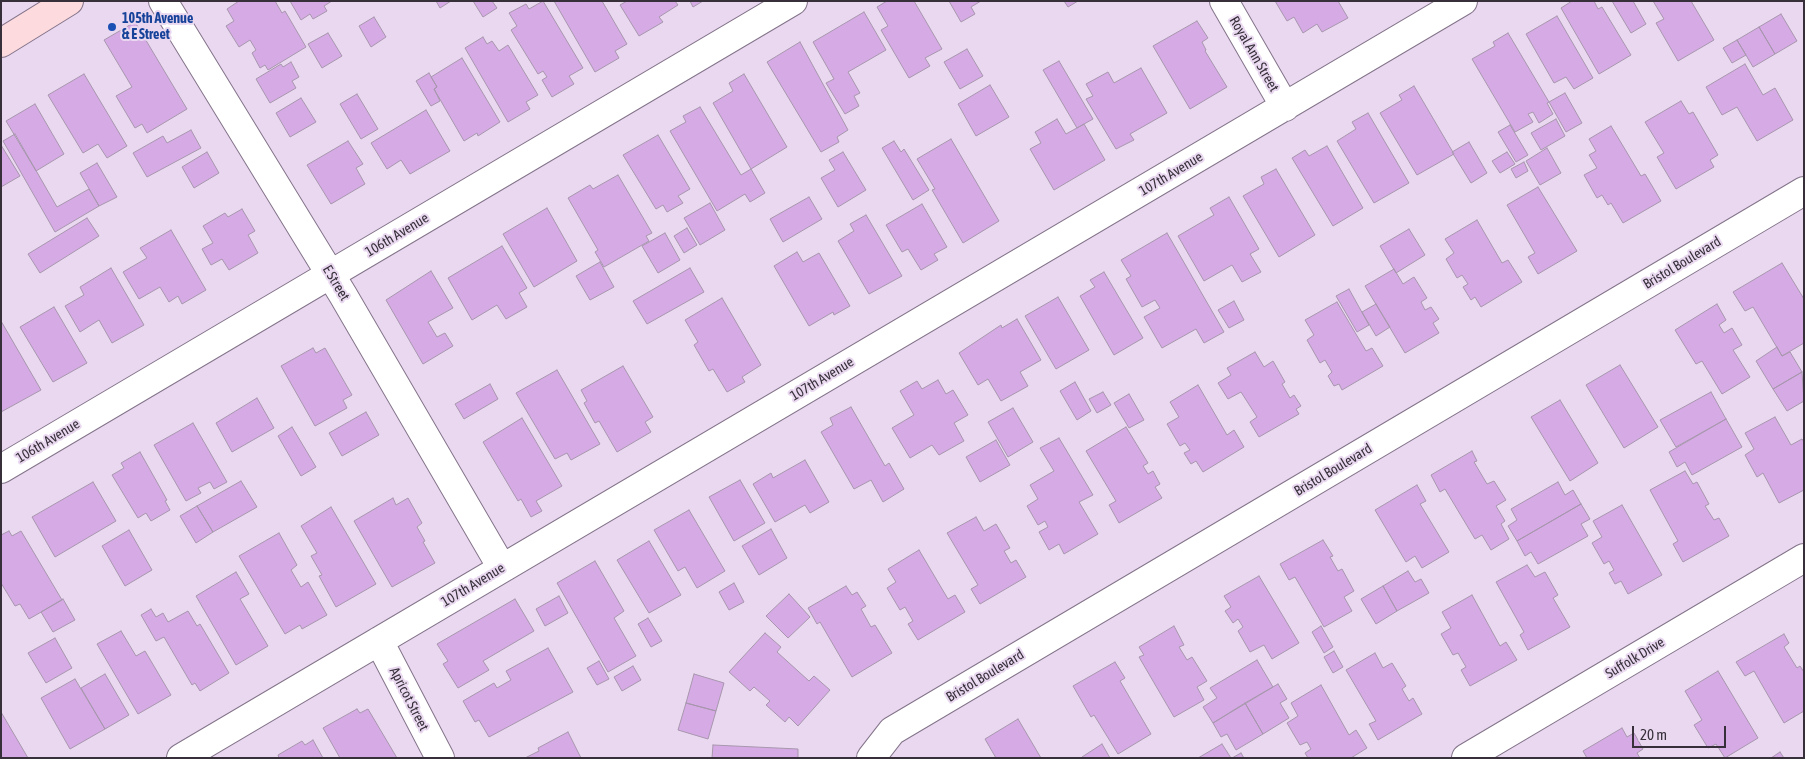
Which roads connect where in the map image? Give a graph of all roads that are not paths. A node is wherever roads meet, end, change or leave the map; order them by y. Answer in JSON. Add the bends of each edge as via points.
{"nodes":[{"id":1,"x":69,"y":1,"type":"edge"},
{"id":2,"x":163,"y":1,"type":"edge"},
{"id":3,"x":793,"y":1,"type":"edge"},
{"id":4,"x":1224,"y":1,"type":"edge"},
{"id":5,"x":1464,"y":1,"type":"edge"},
{"id":6,"x":1,"y":43,"type":"edge"},
{"id":7,"x":1285,"y":107,"type":"junction"},
{"id":8,"x":1804,"y":191,"type":"edge"},
{"id":9,"x":330,"y":274,"type":"junction"},
{"id":10,"x":1,"y":469,"type":"edge"},
{"id":11,"x":1804,"y":558,"type":"edge"},
{"id":12,"x":502,"y":568,"type":"junction"},
{"id":13,"x":379,"y":641,"type":"junction"},
{"id":14,"x":181,"y":758,"type":"edge"},
{"id":15,"x":440,"y":758,"type":"edge"},
{"id":16,"x":870,"y":758,"type":"edge"},
{"id":17,"x":1466,"y":758,"type":"edge"}],
"edges":[{"from":1,"to":6,"type":"street"},
{"from":2,"to":9,"type":"street","name":"E Street"},
{"from":3,"to":9,"type":"street","name":"106th Avenue"},
{"from":4,"to":7,"type":"street","name":"Royal Ann Street"},
{"from":5,"to":7,"type":"street","name":"107th Avenue"},
{"from":7,"to":12,"type":"street","name":"107th Avenue"},
{"from":8,"to":16,"type":"street","name":"Bristol Boulevard","via":[[892,731]]},
{"from":9,"to":10,"type":"street","name":"106th Avenue"},
{"from":9,"to":12,"type":"street","name":"E Street"},
{"from":11,"to":17,"type":"street","name":"Suffolk Drive"},
{"from":12,"to":13,"type":"street","name":"107th Avenue"},
{"from":13,"to":14,"type":"street","name":"107th Avenue"},
{"from":13,"to":15,"type":"street","name":"Apricot Street"}]}
